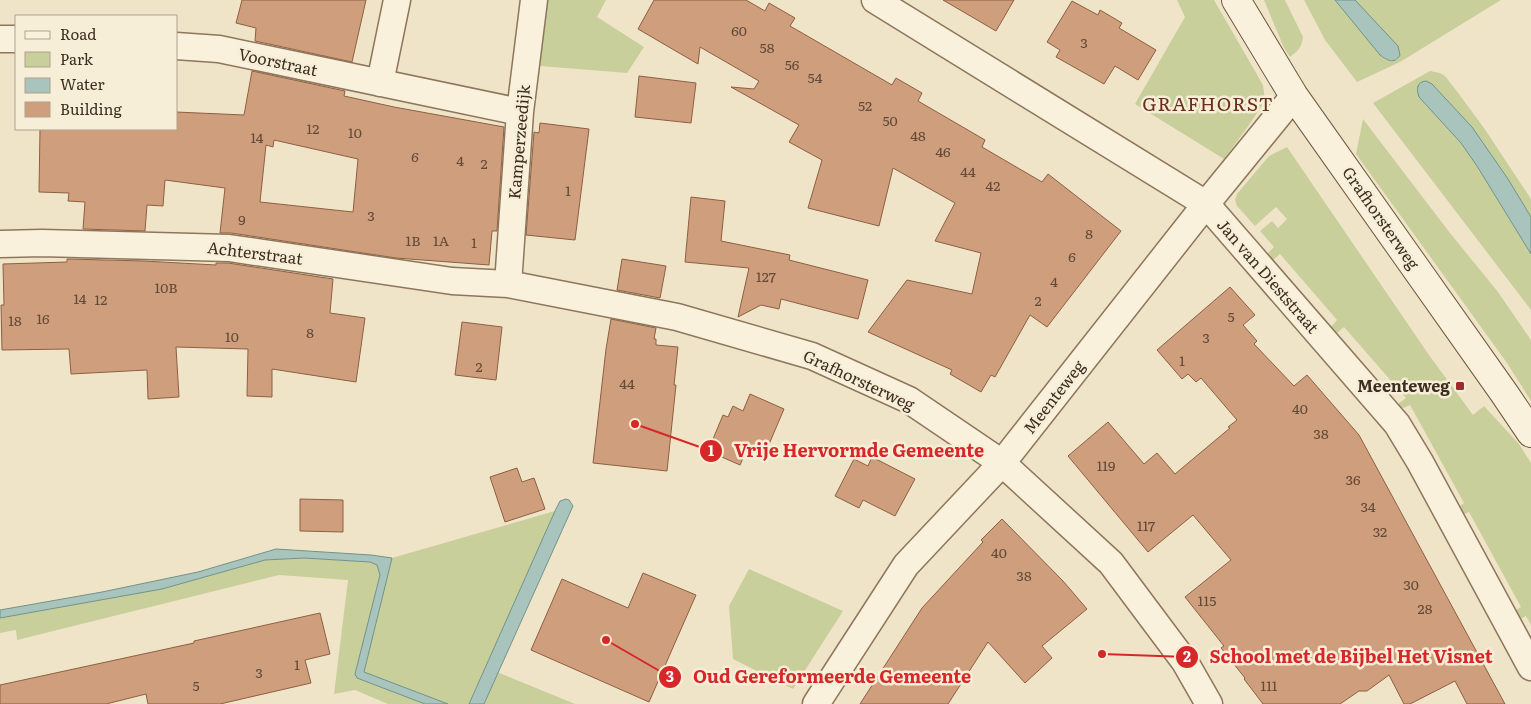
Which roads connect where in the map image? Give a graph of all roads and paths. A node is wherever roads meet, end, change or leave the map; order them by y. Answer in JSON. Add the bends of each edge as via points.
{"nodes":[{"id":1,"x":397,"y":0,"type":"edge"},
{"id":2,"x":534,"y":0,"type":"edge"},
{"id":3,"x":1236,"y":0,"type":"edge"},
{"id":4,"x":881,"y":2,"type":"edge"},
{"id":5,"x":0,"y":39,"type":"edge"},
{"id":6,"x":15,"y":39,"type":"edge"},
{"id":7,"x":178,"y":46,"type":"edge"},
{"id":8,"x":380,"y":83,"type":"junction"},
{"id":9,"x":1294,"y":96,"type":"junction"},
{"id":10,"x":520,"y":112,"type":"junction"},
{"id":11,"x":1206,"y":204,"type":"junction"},
{"id":12,"x":0,"y":244,"type":"edge"},
{"id":13,"x":508,"y":284,"type":"junction"},
{"id":14,"x":1531,"y":433,"type":"edge"},
{"id":15,"x":1002,"y":463,"type":"junction"},
{"id":16,"x":1531,"y":667,"type":"edge"},
{"id":17,"x":816,"y":704,"type":"edge"},
{"id":18,"x":1209,"y":704,"type":"edge"}],
"edges":[{"from":1,"to":8,"type":"street"},
{"from":2,"to":10,"type":"street","name":"Kamperzeedijk"},
{"from":3,"to":9,"type":"main road","name":"Grafhorsterweg"},
{"from":4,"to":11,"type":"street","name":"Jan van Dieststraat"},
{"from":5,"to":6,"type":"street"},
{"from":7,"to":8,"type":"street","name":"Voorstraat","via":[[219,49]]},
{"from":8,"to":10,"type":"street","name":"Voorstraat"},
{"from":9,"to":11,"type":"street","name":"Meenteweg"},
{"from":9,"to":14,"type":"main road","name":"Grafhorsterweg"},
{"from":10,"to":13,"type":"street","name":"Kamperzeedijk"},
{"from":11,"to":15,"type":"street","name":"Meenteweg"},
{"from":11,"to":16,"type":"street","name":"Jan van Dieststraat","via":[[1397,424]]},
{"from":12,"to":13,"type":"street","name":"Achterstraat","via":[[229,248],[452,281]]},
{"from":13,"to":15,"type":"street","name":"Grafhorsterweg","via":[[678,318],[812,356],[908,400]]},
{"from":15,"to":17,"type":"street","name":"Meenteweg","via":[[906,565]]},
{"from":15,"to":18,"type":"street","name":"Grafhorsterweg","via":[[1111,563],[1185,662]]}]}
